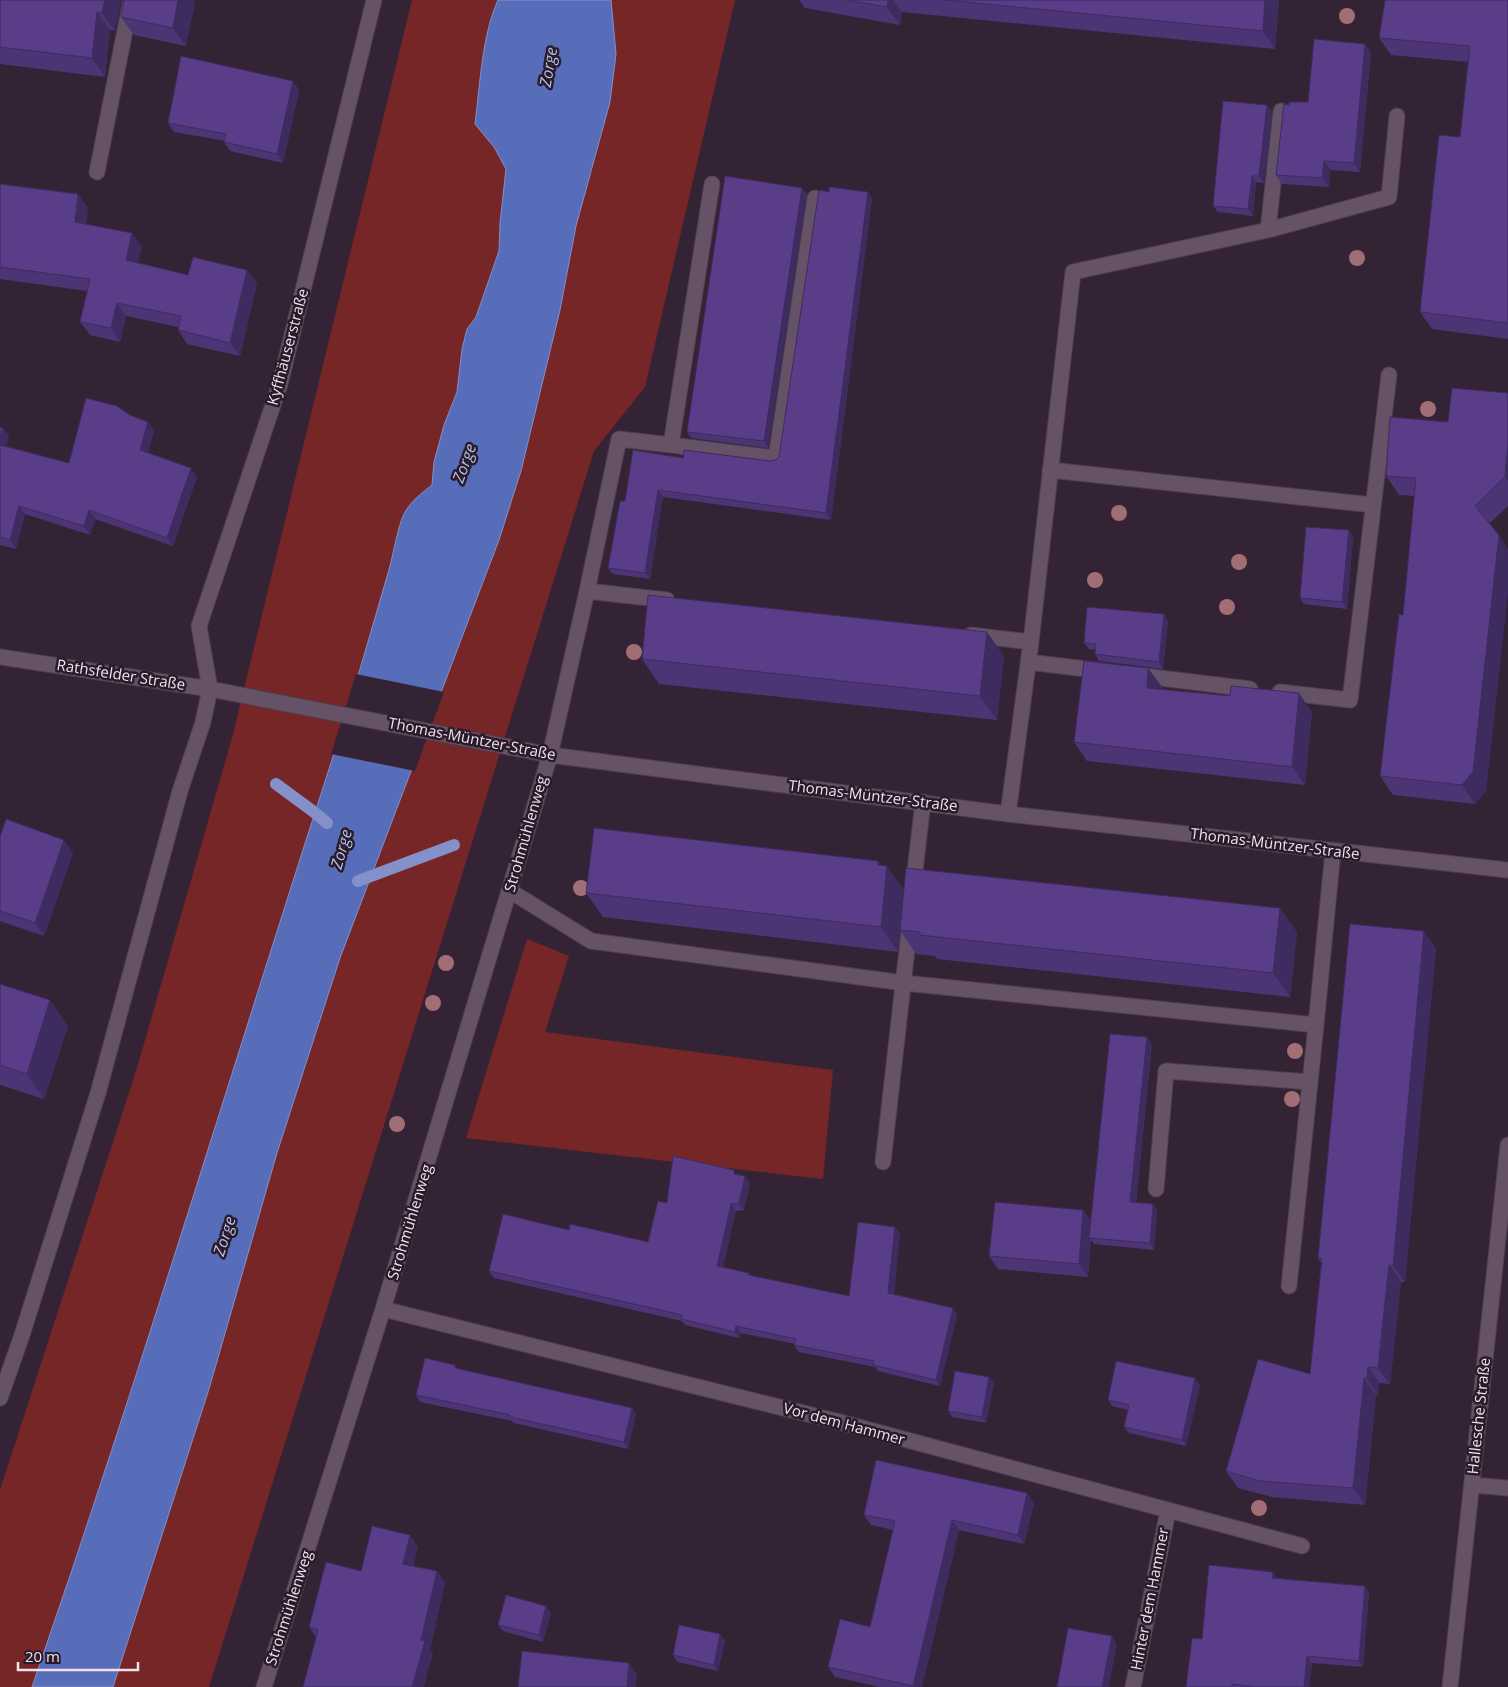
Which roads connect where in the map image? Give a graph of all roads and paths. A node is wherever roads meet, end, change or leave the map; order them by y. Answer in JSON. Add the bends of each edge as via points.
{"nodes":[{"id":1,"x":131,"y":0,"type":"edge"},
{"id":2,"x":374,"y":0,"type":"edge"},
{"id":3,"x":1281,"y":111,"type":"edge"},
{"id":4,"x":1397,"y":116,"type":"dead end"},
{"id":5,"x":97,"y":172,"type":"dead end"},
{"id":6,"x":712,"y":184,"type":"dead end"},
{"id":7,"x":815,"y":198,"type":"dead end"},
{"id":8,"x":1268,"y":230,"type":"junction"},
{"id":9,"x":1389,"y":375,"type":"dead end"},
{"id":10,"x":671,"y":445,"type":"junction"},
{"id":11,"x":1050,"y":470,"type":"junction"},
{"id":12,"x":1373,"y":505,"type":"junction"},
{"id":13,"x":587,"y":591,"type":"junction"},
{"id":14,"x":685,"y":602,"type":"edge"},
{"id":15,"x":960,"y":634,"type":"edge"},
{"id":16,"x":1031,"y":642,"type":"junction"},
{"id":17,"x":0,"y":656,"type":"edge"},
{"id":18,"x":1028,"y":662,"type":"junction"},
{"id":19,"x":210,"y":689,"type":"junction"},
{"id":20,"x":242,"y":695,"type":"joint"},
{"id":21,"x":550,"y":755,"type":"junction"},
{"id":22,"x":923,"y":802,"type":"junction"},
{"id":23,"x":1008,"y":814,"type":"junction"},
{"id":24,"x":1333,"y":850,"type":"junction"},
{"id":25,"x":1508,"y":870,"type":"edge"},
{"id":26,"x":510,"y":891,"type":"junction"},
{"id":27,"x":904,"y":983,"type":"junction"},
{"id":28,"x":1316,"y":1025,"type":"junction"},
{"id":29,"x":1310,"y":1082,"type":"junction"},
{"id":30,"x":1508,"y":1145,"type":"edge"},
{"id":31,"x":883,"y":1162,"type":"dead end"},
{"id":32,"x":1156,"y":1189,"type":"dead end"},
{"id":33,"x":1290,"y":1286,"type":"dead end"},
{"id":34,"x":384,"y":1309,"type":"junction"},
{"id":35,"x":0,"y":1398,"type":"edge"},
{"id":36,"x":1472,"y":1485,"type":"junction"},
{"id":37,"x":1508,"y":1488,"type":"edge"},
{"id":38,"x":1168,"y":1511,"type":"junction"},
{"id":39,"x":1302,"y":1546,"type":"dead end"},
{"id":40,"x":264,"y":1687,"type":"edge"},
{"id":41,"x":1133,"y":1687,"type":"edge"},
{"id":42,"x":1450,"y":1687,"type":"edge"}],
"edges":[{"from":1,"to":5,"type":"street"},
{"from":2,"to":19,"type":"street","name":"Kyffhäuserstraße","via":[[280,384],[199,626]]},
{"from":3,"to":8,"type":"street"},
{"from":4,"to":8,"type":"street","via":[[1389,197]]},
{"from":6,"to":10,"type":"street"},
{"from":7,"to":10,"type":"street","via":[[776,458]]},
{"from":8,"to":11,"type":"street","via":[[1073,272]]},
{"from":9,"to":12,"type":"street"},
{"from":10,"to":13,"type":"street","name":"Strohmühlenweg","via":[[618,439]]},
{"from":11,"to":12,"type":"street"},
{"from":11,"to":16,"type":"street"},
{"from":12,"to":18,"type":"street","via":[[1350,700]]},
{"from":13,"to":14,"type":"street"},
{"from":13,"to":21,"type":"street","name":"Strohmühlenweg"},
{"from":15,"to":16,"type":"street"},
{"from":16,"to":18,"type":"street"},
{"from":17,"to":19,"type":"street","name":"Rathsfelder Straße"},
{"from":18,"to":23,"type":"street"},
{"from":19,"to":20,"type":"street","name":"Rathsfelder Straße"},
{"from":19,"to":35,"type":"street","via":[[98,1093]]},
{"from":20,"to":21,"type":"street","name":"Thomas-Müntzer-Straße"},
{"from":21,"to":22,"type":"street","name":"Thomas-Müntzer-Straße"},
{"from":21,"to":26,"type":"street","name":"Strohmühlenweg"},
{"from":22,"to":23,"type":"street","name":"Thomas-Müntzer-Straße"},
{"from":22,"to":27,"type":"street"},
{"from":23,"to":24,"type":"street","name":"Thomas-Müntzer-Straße"},
{"from":24,"to":25,"type":"street","name":"Thomas-Müntzer-Straße"},
{"from":24,"to":28,"type":"street"},
{"from":26,"to":27,"type":"street","via":[[591,941]]},
{"from":26,"to":34,"type":"street","name":"Strohmühlenweg"},
{"from":27,"to":28,"type":"street"},
{"from":27,"to":31,"type":"street"},
{"from":28,"to":29,"type":"street"},
{"from":29,"to":32,"type":"street","via":[[1166,1071]]},
{"from":29,"to":33,"type":"street"},
{"from":30,"to":36,"type":"street","name":"Hallesche Straße"},
{"from":34,"to":38,"type":"street","name":"Vor dem Hammer","via":[[840,1422]]},
{"from":34,"to":40,"type":"street","name":"Strohmühlenweg"},
{"from":36,"to":37,"type":"street"},
{"from":36,"to":42,"type":"street","name":"Hallesche Straße"},
{"from":38,"to":39,"type":"street","name":"Vor dem Hammer"},
{"from":38,"to":41,"type":"street","name":"Hinter dem Hammer"}]}
